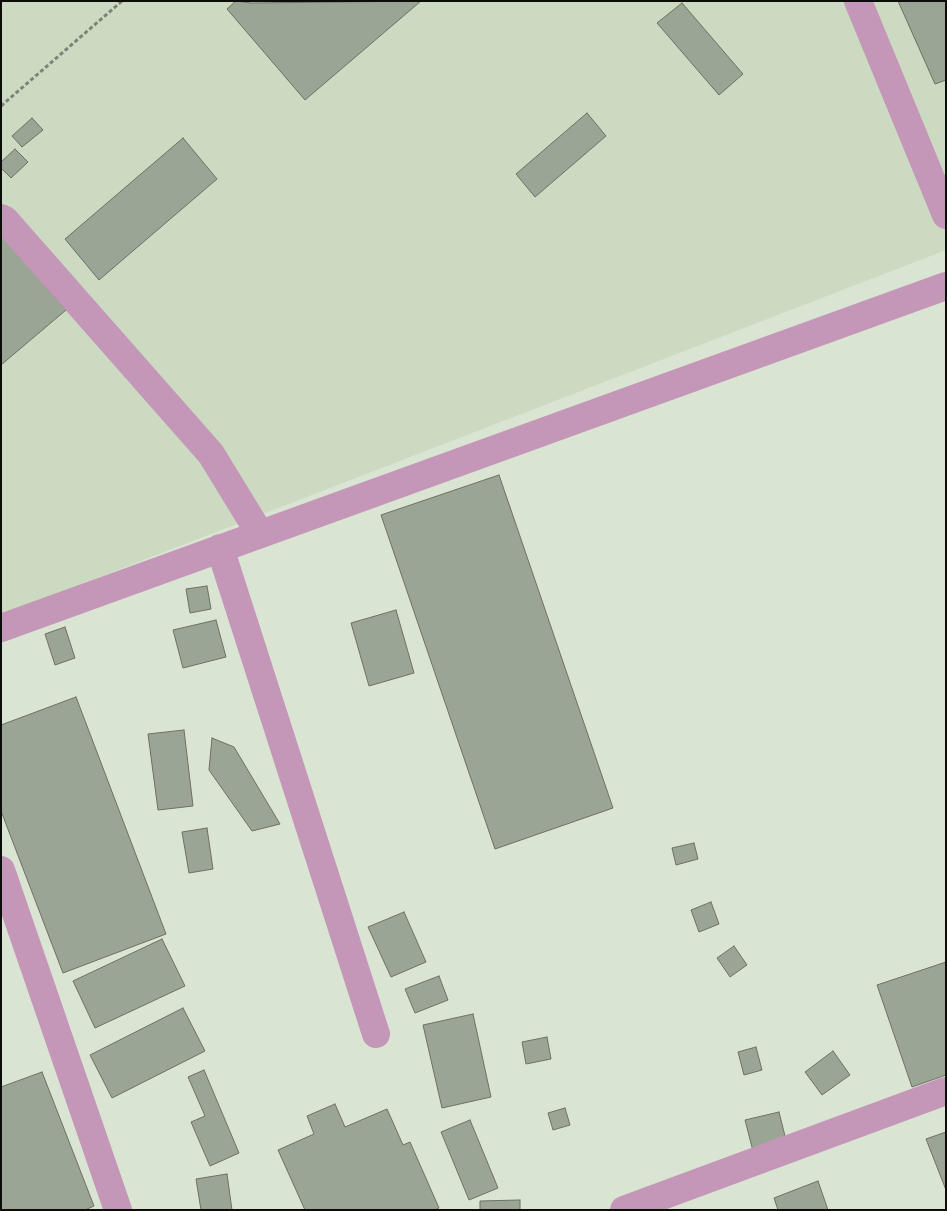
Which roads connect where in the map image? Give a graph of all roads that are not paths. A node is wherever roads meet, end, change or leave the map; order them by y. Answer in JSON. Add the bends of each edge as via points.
{"nodes":[{"id":1,"x":858,"y":1,"type":"edge"},
{"id":2,"x":946,"y":215,"type":"edge"},
{"id":3,"x":1,"y":218,"type":"edge"},
{"id":4,"x":946,"y":286,"type":"edge"},
{"id":5,"x":260,"y":534,"type":"junction"},
{"id":6,"x":220,"y":548,"type":"junction"},
{"id":7,"x":1,"y":628,"type":"edge"},
{"id":8,"x":1,"y":870,"type":"edge"},
{"id":9,"x":376,"y":1034,"type":"dead end"},
{"id":10,"x":946,"y":1091,"type":"edge"},
{"id":11,"x":118,"y":1210,"type":"edge"},
{"id":12,"x":624,"y":1210,"type":"edge"}],
"edges":[{"from":1,"to":2,"type":"street"},
{"from":3,"to":5,"type":"street","via":[[212,454]]},
{"from":4,"to":5,"type":"street"},
{"from":5,"to":6,"type":"street"},
{"from":6,"to":7,"type":"street"},
{"from":6,"to":9,"type":"street"},
{"from":8,"to":11,"type":"street"},
{"from":10,"to":12,"type":"street"}]}
